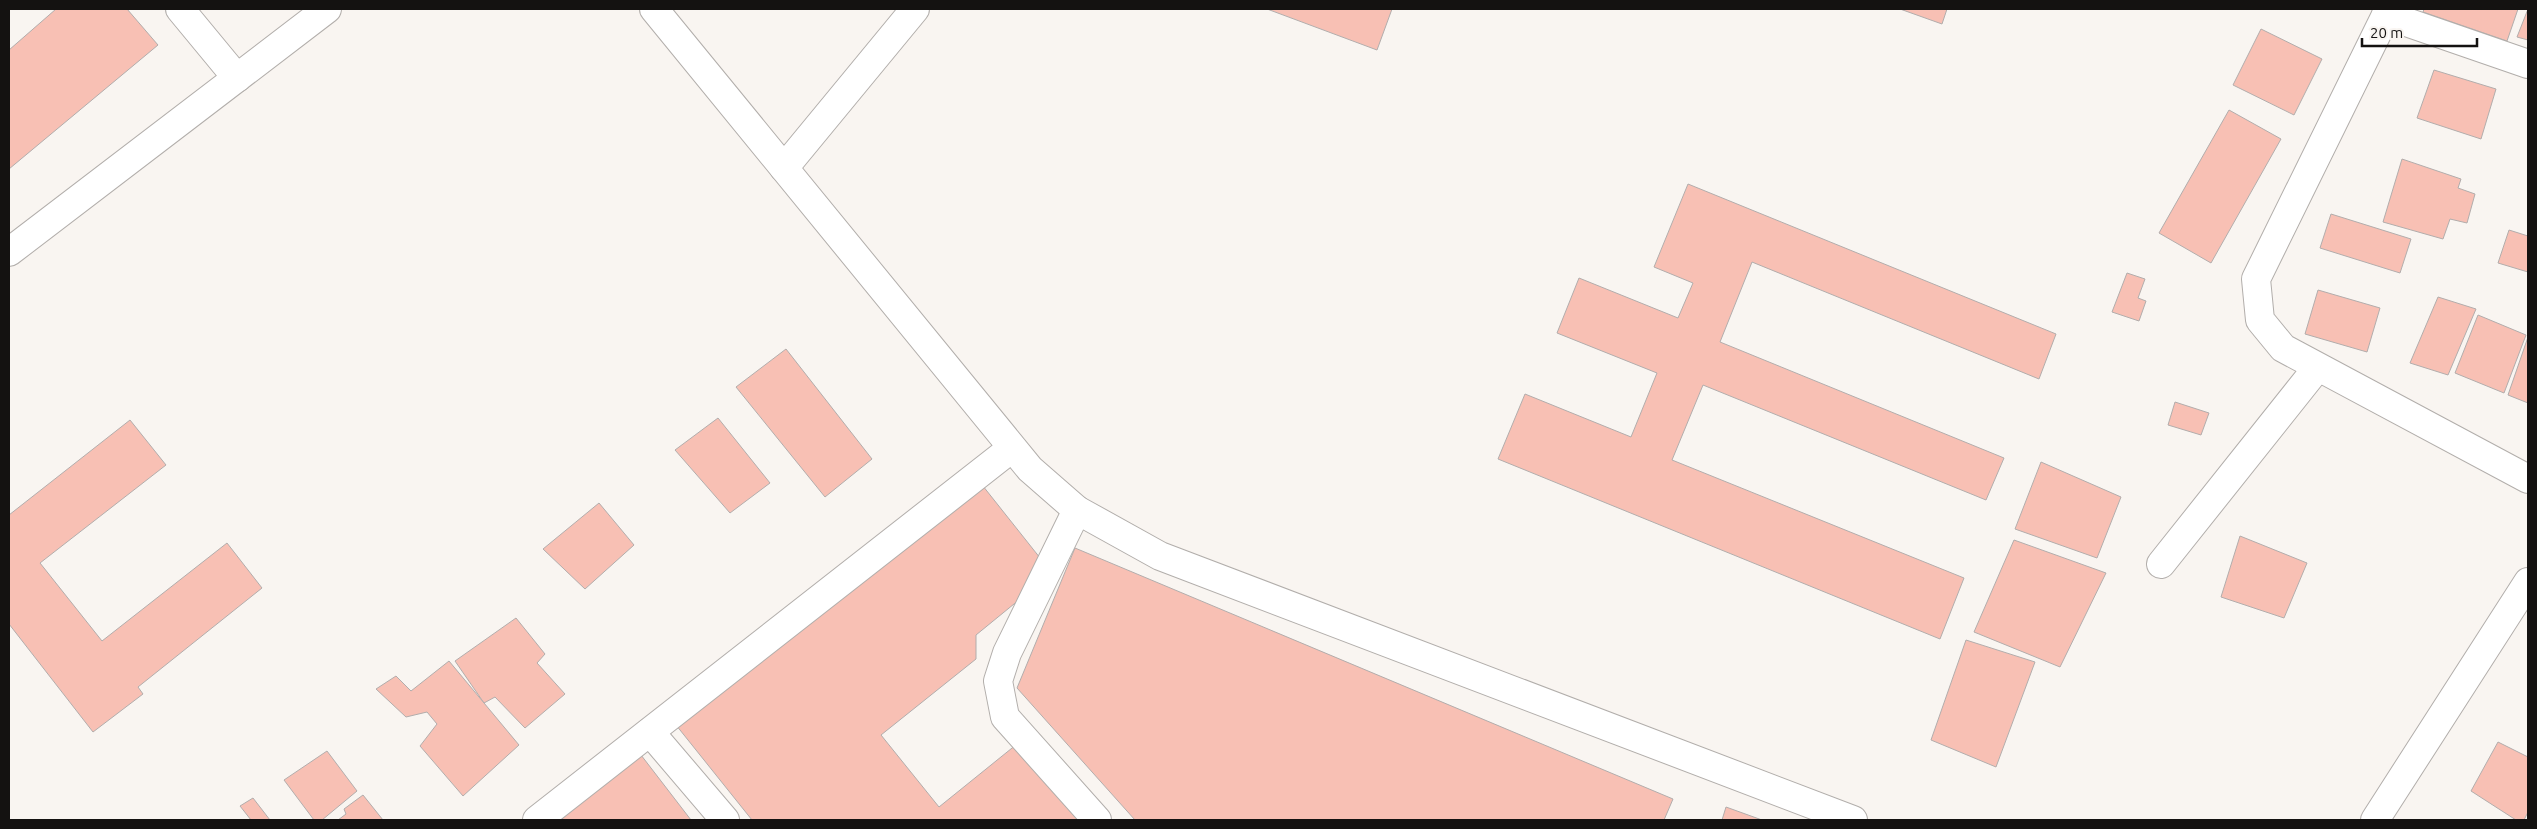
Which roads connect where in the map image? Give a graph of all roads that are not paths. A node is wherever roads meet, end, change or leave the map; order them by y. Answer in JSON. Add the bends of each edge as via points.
{"nodes":[{"id":1,"x":180,"y":9,"type":"edge"},
{"id":2,"x":327,"y":9,"type":"edge"},
{"id":3,"x":654,"y":9,"type":"edge"},
{"id":4,"x":915,"y":9,"type":"edge"},
{"id":5,"x":2388,"y":12,"type":"edge"},
{"id":6,"x":2528,"y":64,"type":"edge"},
{"id":7,"x":237,"y":78,"type":"junction"},
{"id":8,"x":784,"y":168,"type":"junction"},
{"id":9,"x":9,"y":252,"type":"edge"},
{"id":10,"x":2317,"y":368,"type":"junction"},
{"id":11,"x":1012,"y":448,"type":"junction"},
{"id":12,"x":2528,"y":479,"type":"edge"},
{"id":13,"x":1077,"y":510,"type":"junction"},
{"id":14,"x":2161,"y":564,"type":"dead end"},
{"id":15,"x":2528,"y":582,"type":"edge"},
{"id":16,"x":650,"y":732,"type":"junction"},
{"id":17,"x":537,"y":820,"type":"edge"},
{"id":18,"x":725,"y":820,"type":"edge"},
{"id":19,"x":1097,"y":820,"type":"edge"},
{"id":20,"x":1854,"y":820,"type":"edge"},
{"id":21,"x":2375,"y":820,"type":"edge"}],
"edges":[{"from":1,"to":7,"type":"street"},
{"from":2,"to":7,"type":"street"},
{"from":3,"to":8,"type":"street"},
{"from":4,"to":8,"type":"street"},
{"from":5,"to":6,"type":"street"},
{"from":5,"to":10,"type":"street","via":[[2256,279],[2260,320],[2283,348]]},
{"from":7,"to":9,"type":"street"},
{"from":8,"to":11,"type":"street"},
{"from":10,"to":12,"type":"street"},
{"from":10,"to":14,"type":"street"},
{"from":11,"to":13,"type":"street","via":[[1030,469]]},
{"from":11,"to":16,"type":"street"},
{"from":13,"to":19,"type":"street","via":[[1007,653],[998,681],[1005,717]]},
{"from":13,"to":20,"type":"street","via":[[1160,556]]},
{"from":15,"to":21,"type":"street"},
{"from":16,"to":17,"type":"street"},
{"from":16,"to":18,"type":"street"}]}
